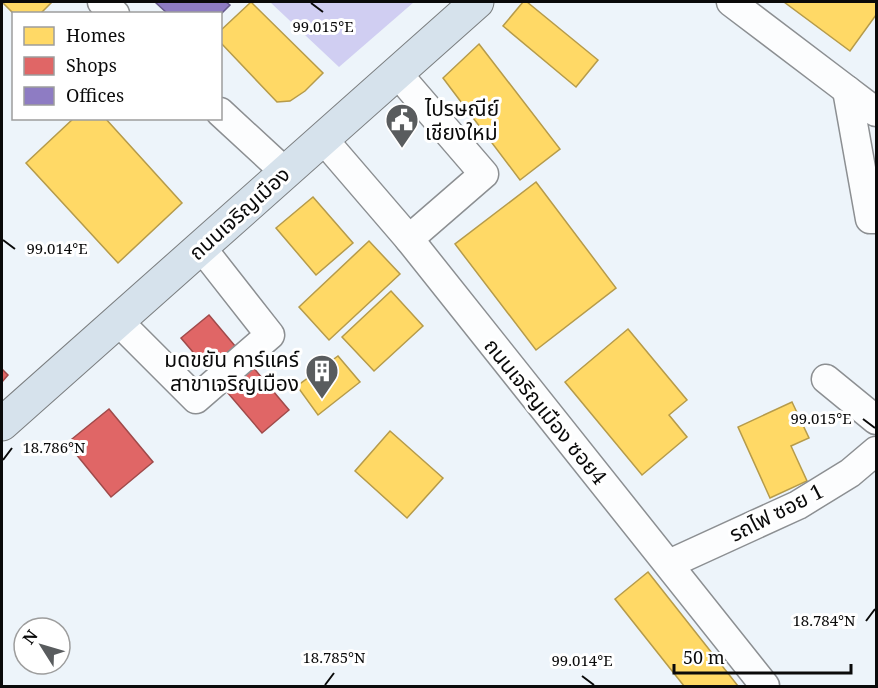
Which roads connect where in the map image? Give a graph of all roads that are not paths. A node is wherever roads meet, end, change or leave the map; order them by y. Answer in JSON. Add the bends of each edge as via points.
{"nodes":[{"id":1,"x":477,"y":2,"type":"edge"},
{"id":2,"x":731,"y":2,"type":"edge"},
{"id":3,"x":397,"y":73,"type":"junction"},
{"id":4,"x":847,"y":90,"type":"junction"},
{"id":5,"x":876,"y":112,"type":"edge"},
{"id":6,"x":222,"y":114,"type":"edge"},
{"id":7,"x":323,"y":139,"type":"junction"},
{"id":8,"x":285,"y":172,"type":"junction"},
{"id":9,"x":876,"y":219,"type":"edge"},
{"id":10,"x":409,"y":239,"type":"junction"},
{"id":11,"x":201,"y":247,"type":"junction"},
{"id":12,"x":118,"y":321,"type":"junction"},
{"id":13,"x":826,"y":379,"type":"dead end"},
{"id":14,"x":876,"y":420,"type":"edge"},
{"id":15,"x":2,"y":424,"type":"edge"},
{"id":16,"x":876,"y":451,"type":"edge"},
{"id":17,"x":669,"y":564,"type":"junction"},
{"id":18,"x":765,"y":687,"type":"edge"}],
"edges":[{"from":1,"to":3,"type":"main road","name":"ถนนเจริญเมือง"},
{"from":2,"to":4,"type":"street"},
{"from":3,"to":7,"type":"main road","name":"ถนนเจริญเมือง"},
{"from":3,"to":10,"type":"street","via":[[484,174]]},
{"from":4,"to":5,"type":"street"},
{"from":4,"to":9,"type":"street","via":[[870,219]]},
{"from":6,"to":8,"type":"street"},
{"from":7,"to":8,"type":"main road","name":"ถนนเจริญเมือง"},
{"from":7,"to":10,"type":"street","name":"ถนนเจริญเมือง ซอย4"},
{"from":8,"to":11,"type":"main road","name":"ถนนเจริญเมือง"},
{"from":10,"to":17,"type":"street","name":"ถนนเจริญเมือง ซอย4"},
{"from":11,"to":12,"type":"main road","name":"ถนนเจริญเมือง"},
{"from":11,"to":12,"type":"street","via":[[270,335],[196,399]]},
{"from":12,"to":15,"type":"main road","name":"ถนนเจริญเมือง"},
{"from":13,"to":14,"type":"street"},
{"from":16,"to":17,"type":"street","name":"รถไฟ ซอย 1","via":[[850,473],[798,505]]},
{"from":17,"to":18,"type":"street","name":"ถนนเจริญเมือง ซอย4"}]}
